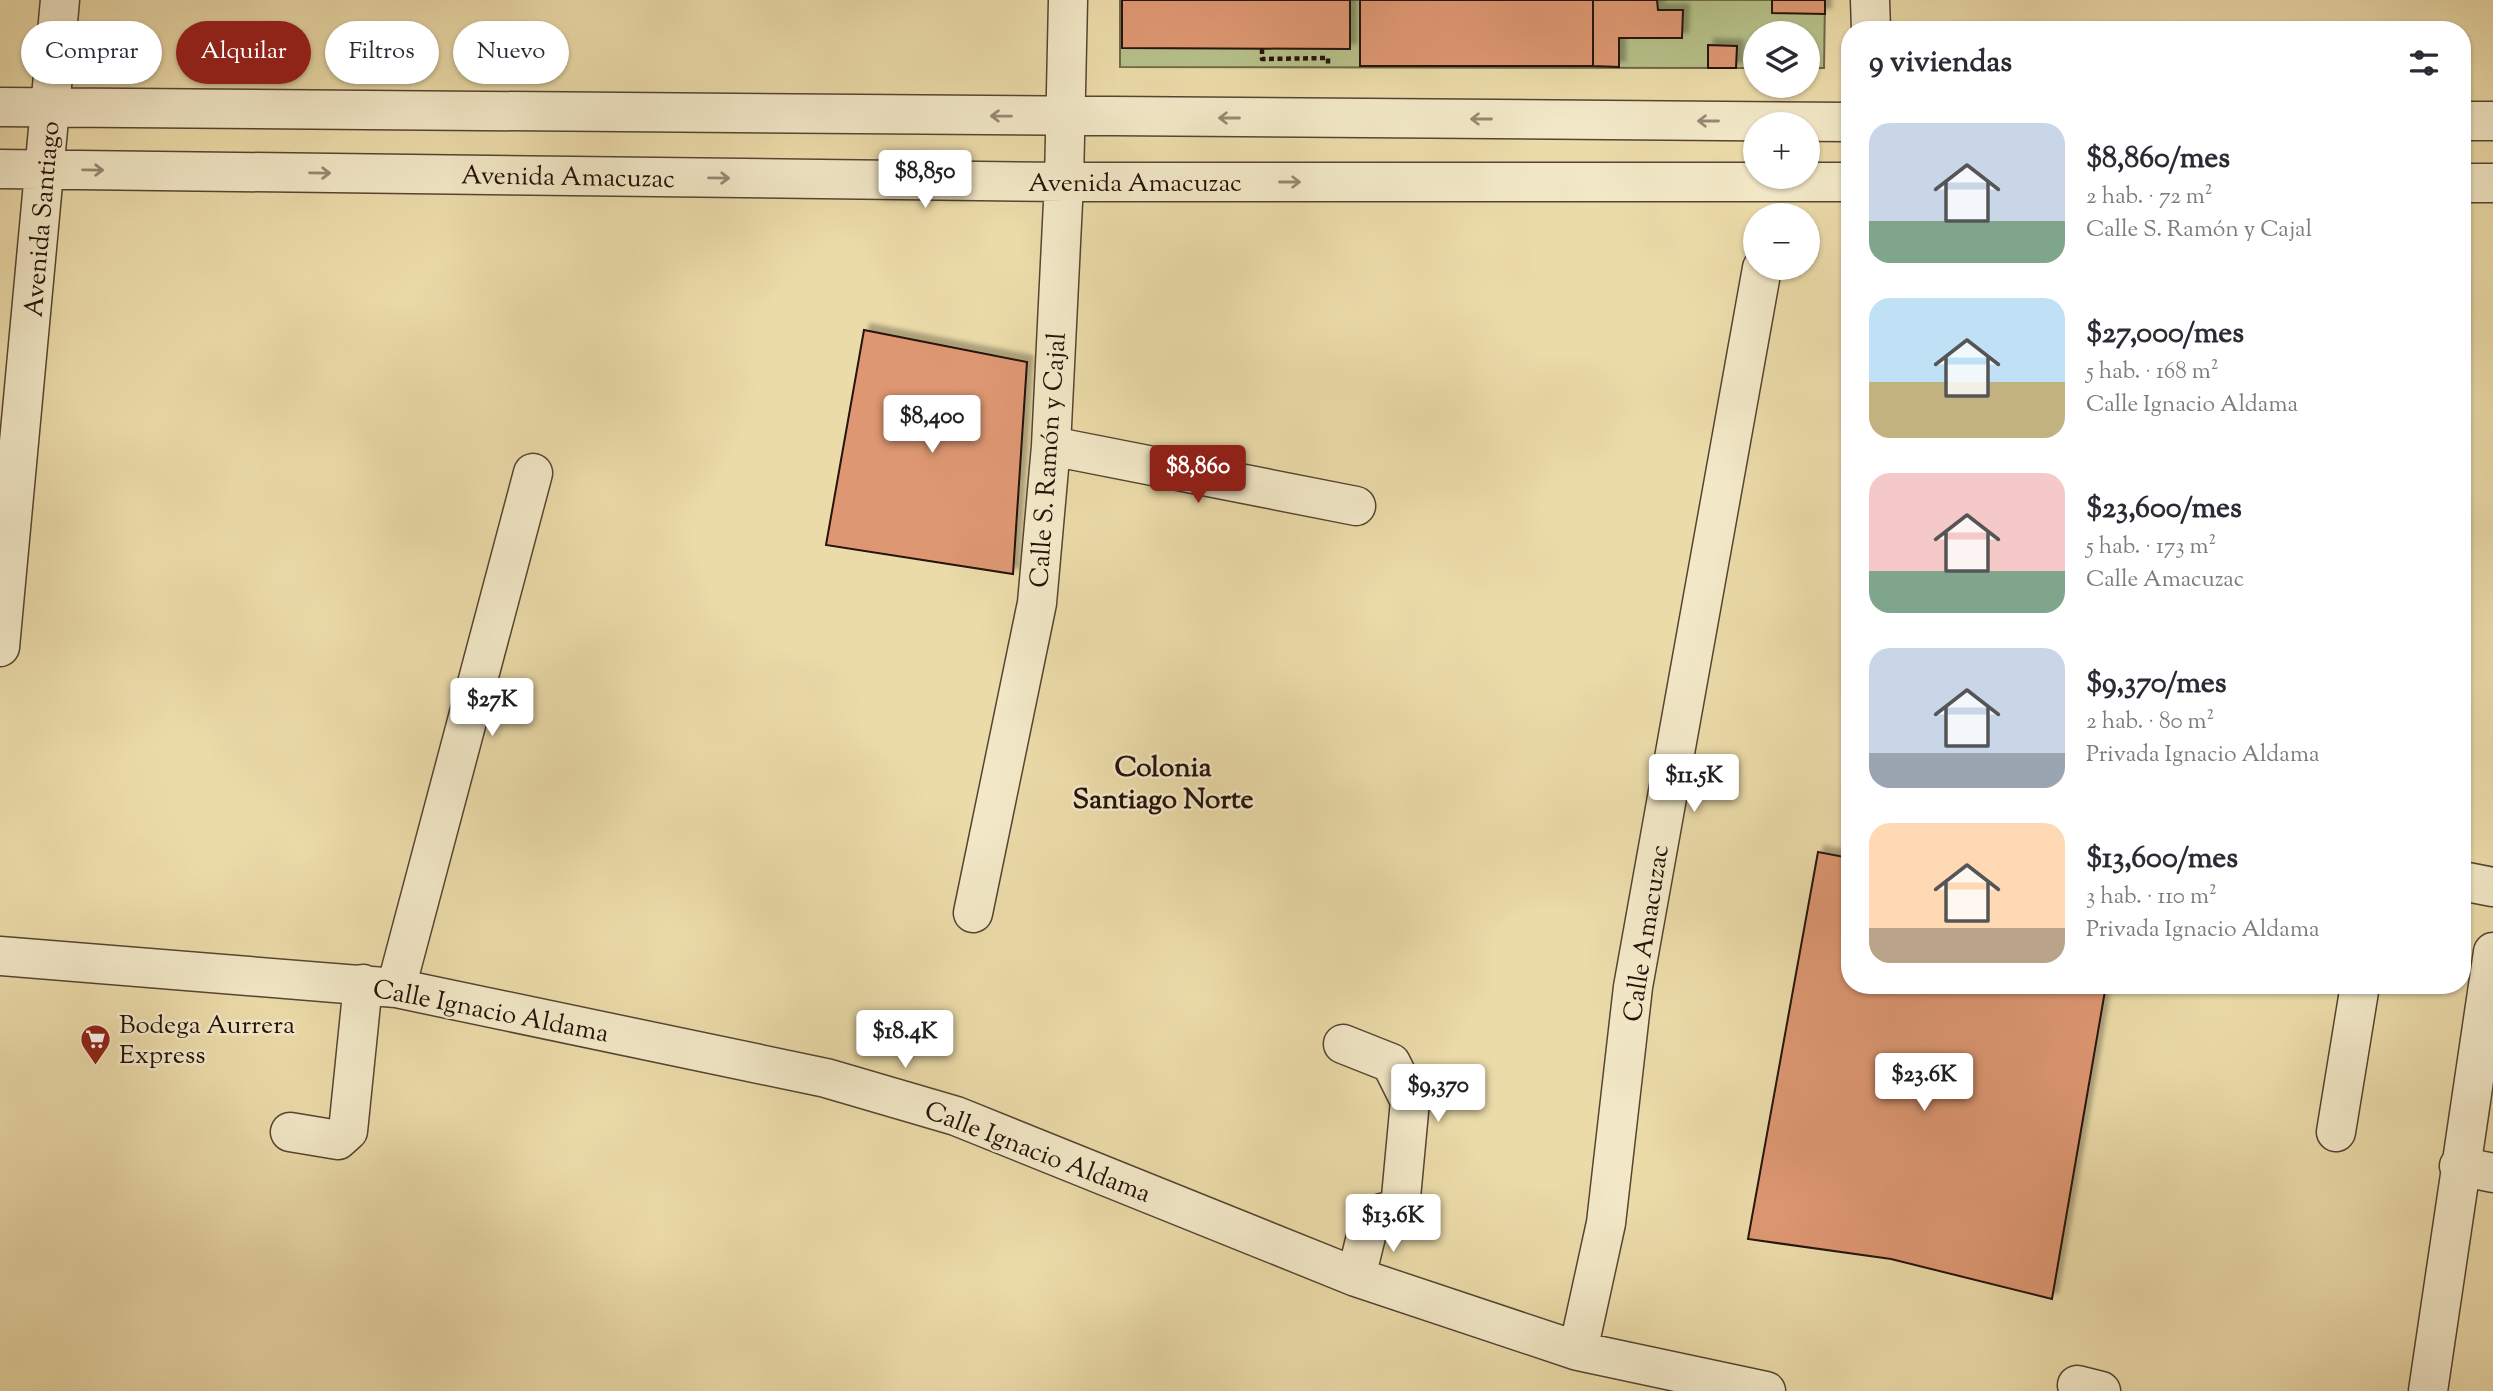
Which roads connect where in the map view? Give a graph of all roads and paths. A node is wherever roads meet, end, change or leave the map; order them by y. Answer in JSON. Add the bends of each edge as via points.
{"nodes":[{"id":1,"x":60,"y":0,"type":"edge"},
{"id":2,"x":1068,"y":0,"type":"edge"},
{"id":3,"x":1870,"y":0,"type":"edge"},
{"id":4,"x":1871,"y":21,"type":"edge"},
{"id":5,"x":1262,"y":48,"type":"dead end"},
{"id":6,"x":1328,"y":66,"type":"dead end"},
{"id":7,"x":52,"y":106,"type":"junction"},
{"id":8,"x":0,"y":107,"type":"edge"},
{"id":9,"x":1064,"y":117,"type":"junction"},
{"id":10,"x":2471,"y":121,"type":"edge"},
{"id":11,"x":2493,"y":121,"type":"edge"},
{"id":12,"x":1820,"y":122,"type":"edge"},
{"id":13,"x":1841,"y":122,"type":"edge"},
{"id":14,"x":1743,"y":123,"type":"edge"},
{"id":15,"x":0,"y":169,"type":"edge"},
{"id":16,"x":46,"y":169,"type":"junction"},
{"id":17,"x":1064,"y":182,"type":"junction"},
{"id":18,"x":1841,"y":183,"type":"edge"},
{"id":19,"x":2471,"y":183,"type":"edge"},
{"id":20,"x":2493,"y":183,"type":"edge"},
{"id":21,"x":1775,"y":192,"type":"edge"},
{"id":22,"x":1760,"y":280,"type":"edge"},
{"id":23,"x":1051,"y":446,"type":"junction"},
{"id":24,"x":533,"y":473,"type":"dead end"},
{"id":25,"x":1356,"y":506,"type":"dead end"},
{"id":26,"x":0,"y":647,"type":"edge"},
{"id":27,"x":2471,"y":883,"type":"edge"},
{"id":28,"x":2493,"y":887,"type":"edge"},
{"id":29,"x":972,"y":913,"type":"dead end"},
{"id":30,"x":2493,"y":952,"type":"edge"},
{"id":31,"x":0,"y":956,"type":"edge"},
{"id":32,"x":379,"y":986,"type":"junction"},
{"id":33,"x":2359,"y":994,"type":"edge"},
{"id":34,"x":1343,"y":1044,"type":"dead end"},
{"id":35,"x":290,"y":1132,"type":"dead end"},
{"id":36,"x":2336,"y":1132,"type":"dead end"},
{"id":37,"x":2476,"y":1170,"type":"edge"},
{"id":38,"x":1356,"y":1277,"type":"junction"},
{"id":39,"x":1578,"y":1351,"type":"junction"},
{"id":40,"x":1766,"y":1391,"type":"edge"},
{"id":41,"x":2428,"y":1391,"type":"edge"}],
"edges":[{"from":1,"to":7,"type":"street","name":"Avenida Santiago"},
{"from":2,"to":9,"type":"street","name":"Calle S. Ramón y Cajal"},
{"from":3,"to":4,"type":"street"},
{"from":5,"to":6,"type":"path","via":[[1262,59],[1328,58]]},
{"from":7,"to":8,"type":"street"},
{"from":9,"to":7,"type":"street","one_way":true},
{"from":7,"to":16,"type":"street","name":"Avenida Santiago"},
{"from":14,"to":9,"type":"street","one_way":true},
{"from":9,"to":17,"type":"street","name":"Calle S. Ramón y Cajal"},
{"from":10,"to":11,"type":"street"},
{"from":12,"to":13,"type":"street"},
{"from":15,"to":16,"type":"street","name":"Avenida Amacuzac"},
{"from":16,"to":17,"type":"street","name":"Avenida Amacuzac","one_way":true},
{"from":16,"to":26,"type":"street","name":"Avenida Santiago"},
{"from":17,"to":21,"type":"street","name":"Avenida Amacuzac","one_way":true},
{"from":17,"to":23,"type":"street","name":"Calle S. Ramón y Cajal"},
{"from":18,"to":21,"type":"street","name":"Avenida Amacuzac"},
{"from":19,"to":20,"type":"street"},
{"from":22,"to":39,"type":"street","name":"Calle Amacuzac","via":[[1633,987],[1606,1223]]},
{"from":23,"to":25,"type":"street"},
{"from":23,"to":29,"type":"street","name":"Calle S. Ramón y Cajal","via":[[1037,603]]},
{"from":24,"to":32,"type":"street"},
{"from":27,"to":28,"type":"street"},
{"from":30,"to":37,"type":"street"},
{"from":31,"to":32,"type":"street","name":"Calle Ignacio Aldama"},
{"from":32,"to":35,"type":"street","via":[[348,1131],[338,1140]]},
{"from":32,"to":38,"type":"street","name":"Calle Ignacio Aldama","via":[[826,1078],[956,1116]]},
{"from":33,"to":36,"type":"street"},
{"from":34,"to":38,"type":"street","via":[[1391,1063],[1410,1101],[1401,1208],[1371,1216]]},
{"from":37,"to":41,"type":"street"},
{"from":38,"to":39,"type":"street","name":"Calle Ignacio Aldama"},
{"from":39,"to":40,"type":"street","name":"Calle Ignacio Aldama"}]}
